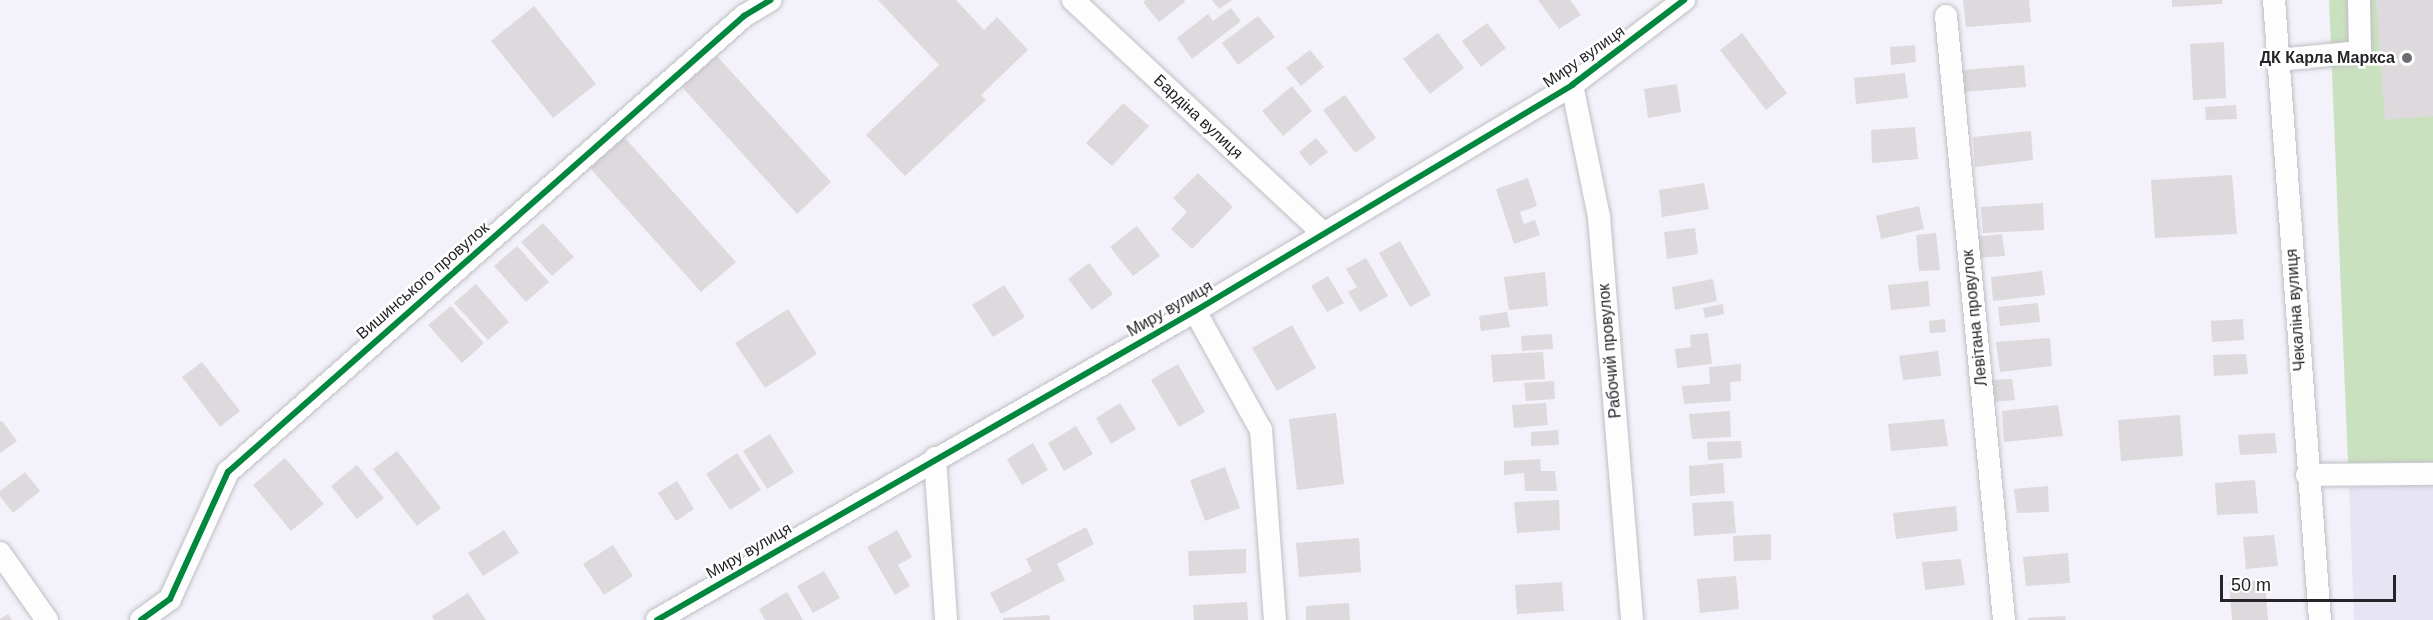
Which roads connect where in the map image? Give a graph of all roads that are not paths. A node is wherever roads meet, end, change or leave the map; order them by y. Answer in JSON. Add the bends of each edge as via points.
{"nodes":[{"id":1,"x":771,"y":0,"type":"edge"},
{"id":2,"x":1074,"y":0,"type":"edge"},
{"id":3,"x":1684,"y":0,"type":"edge"},
{"id":4,"x":2274,"y":0,"type":"edge"},
{"id":5,"x":2359,"y":0,"type":"edge"},
{"id":6,"x":1946,"y":16,"type":"dead end"},
{"id":7,"x":2278,"y":60,"type":"junction"},
{"id":8,"x":1572,"y":85,"type":"junction"},
{"id":9,"x":1323,"y":233,"type":"junction"},
{"id":10,"x":1195,"y":311,"type":"junction"},
{"id":11,"x":935,"y":458,"type":"junction"},
{"id":12,"x":2433,"y":474,"type":"edge"},
{"id":13,"x":2307,"y":475,"type":"junction"},
{"id":14,"x":0,"y":553,"type":"edge"},
{"id":15,"x":47,"y":620,"type":"edge"},
{"id":16,"x":141,"y":620,"type":"edge"},
{"id":17,"x":657,"y":620,"type":"edge"},
{"id":18,"x":946,"y":620,"type":"edge"},
{"id":19,"x":1275,"y":620,"type":"edge"},
{"id":20,"x":1632,"y":620,"type":"edge"},
{"id":21,"x":2004,"y":620,"type":"edge"},
{"id":22,"x":2320,"y":620,"type":"edge"}],
"edges":[{"from":1,"to":16,"type":"street","name":"Вишинського провулок","via":[[744,16],[228,472],[170,599]]},
{"from":2,"to":9,"type":"street","name":"Бардіна вулиця"},
{"from":3,"to":8,"type":"street","name":"Миру вулиця"},
{"from":4,"to":7,"type":"street","name":"Чекаліна вулиця"},
{"from":5,"to":7,"type":"street","via":[[2360,52]]},
{"from":6,"to":21,"type":"street","name":"Левітана провулок"},
{"from":7,"to":13,"type":"street","name":"Чекаліна вулиця"},
{"from":8,"to":9,"type":"street","name":"Миру вулиця"},
{"from":8,"to":20,"type":"street","name":"Рабочий провулок","via":[[1599,217]]},
{"from":9,"to":10,"type":"street","name":"Миру вулиця"},
{"from":10,"to":11,"type":"street","name":"Миру вулиця"},
{"from":10,"to":19,"type":"street","via":[[1261,430]]},
{"from":11,"to":17,"type":"street","name":"Миру вулиця"},
{"from":11,"to":18,"type":"street"},
{"from":12,"to":13,"type":"street"},
{"from":13,"to":22,"type":"street","name":"Чекаліна вулиця"},
{"from":14,"to":15,"type":"street"}]}
